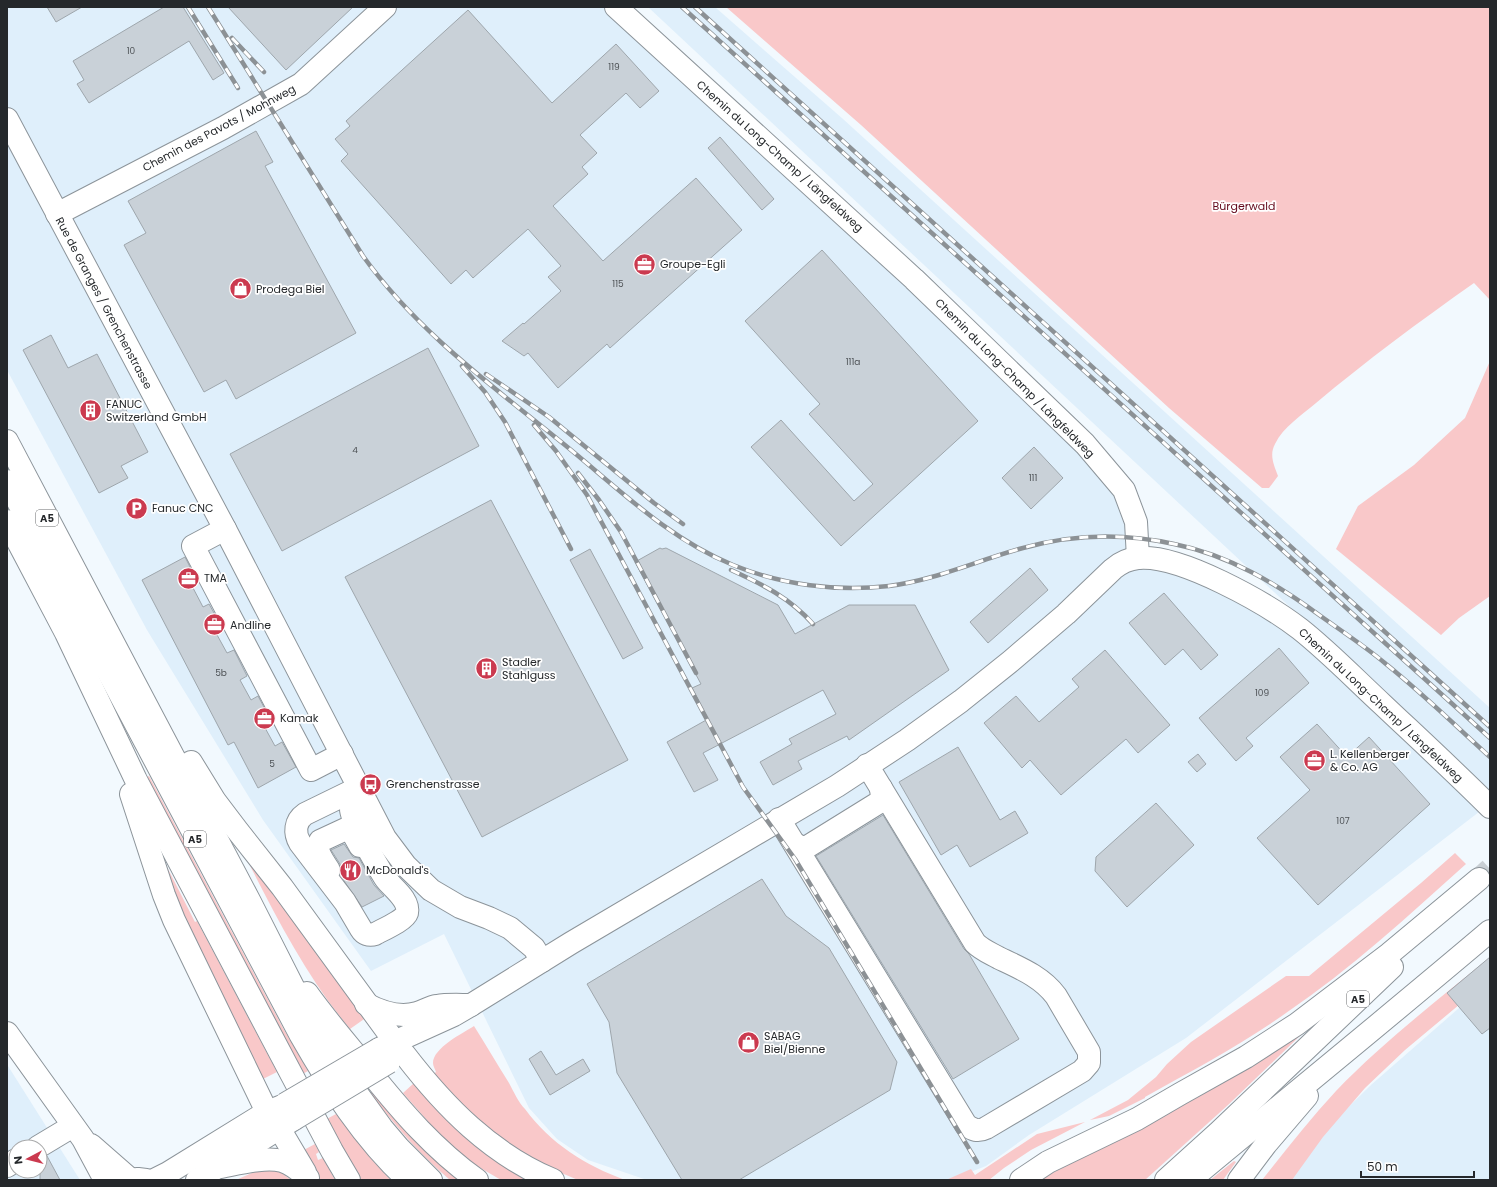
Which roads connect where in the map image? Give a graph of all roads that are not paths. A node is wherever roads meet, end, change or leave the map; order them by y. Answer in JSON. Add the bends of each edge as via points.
{"nodes":[{"id":1,"x":385,"y":7,"type":"edge"},
{"id":2,"x":616,"y":7,"type":"edge"},
{"id":3,"x":7,"y":119,"type":"edge"},
{"id":4,"x":56,"y":214,"type":"junction"},
{"id":5,"x":7,"y":441,"type":"edge"},
{"id":6,"x":7,"y":481,"type":"edge"},
{"id":7,"x":7,"y":522,"type":"edge"},
{"id":8,"x":225,"y":529,"type":"junction"},
{"id":9,"x":1138,"y":558,"type":"junction"},
{"id":10,"x":88,"y":594,"type":"junction"},
{"id":11,"x":342,"y":754,"type":"junction"},
{"id":12,"x":867,"y":766,"type":"junction"},
{"id":13,"x":881,"y":788,"type":"junction"},
{"id":14,"x":363,"y":792,"type":"junction"},
{"id":15,"x":1490,"y":807,"type":"edge"},
{"id":16,"x":779,"y":819,"type":"junction"},
{"id":17,"x":795,"y":844,"type":"junction"},
{"id":18,"x":385,"y":878,"type":"junction"},
{"id":19,"x":1479,"y":879,"type":"tunnel mouth"},
{"id":20,"x":1463,"y":893,"type":"junction"},
{"id":21,"x":250,"y":902,"type":"junction"},
{"id":22,"x":345,"y":902,"type":"junction"},
{"id":23,"x":1490,"y":931,"type":"edge"},
{"id":24,"x":542,"y":961,"type":"junction"},
{"id":25,"x":366,"y":1004,"type":"junction"},
{"id":26,"x":471,"y":1005,"type":"junction"},
{"id":27,"x":1384,"y":1021,"type":"junction"},
{"id":28,"x":7,"y":1033,"type":"edge"},
{"id":29,"x":392,"y":1052,"type":"junction"},
{"id":30,"x":281,"y":1116,"type":"junction"},
{"id":31,"x":78,"y":1132,"type":"junction"},
{"id":32,"x":48,"y":1143,"type":"edge"},
{"id":33,"x":215,"y":1168,"type":"junction"},
{"id":34,"x":309,"y":1179,"type":"edge"},
{"id":35,"x":105,"y":1180,"type":"edge"},
{"id":36,"x":131,"y":1180,"type":"edge"},
{"id":37,"x":146,"y":1180,"type":"edge"},
{"id":38,"x":154,"y":1180,"type":"edge"},
{"id":39,"x":196,"y":1180,"type":"edge"},
{"id":40,"x":349,"y":1180,"type":"edge"},
{"id":41,"x":408,"y":1180,"type":"edge"},
{"id":42,"x":430,"y":1180,"type":"edge"},
{"id":43,"x":477,"y":1180,"type":"edge"},
{"id":44,"x":553,"y":1180,"type":"edge"},
{"id":45,"x":1021,"y":1180,"type":"edge"},
{"id":46,"x":1166,"y":1180,"type":"edge"},
{"id":47,"x":1190,"y":1180,"type":"edge"},
{"id":48,"x":1239,"y":1180,"type":"edge"}],
"edges":[{"from":1,"to":4,"type":"main road","name":"Chemin des Pavots / Mohnweg","via":[[301,84],[223,128]]},
{"from":2,"to":9,"type":"main road","name":"Chemin du Long-Champ / Längfeldweg","via":[[914,279],[1085,444],[1124,490],[1136,522]]},
{"from":3,"to":4,"type":"main road","name":"Rue de Granges / Grenchenstrasse"},
{"from":4,"to":8,"type":"main road","name":"Rue de Granges / Grenchenstrasse"},
{"from":5,"to":10,"type":"main road","number":"A5"},
{"from":6,"to":41,"type":"main road","number":"A5","via":[[316,1062],[346,1107]]},
{"from":7,"to":30,"type":"main road","via":[[21,562],[128,784],[174,920]]},
{"from":7,"to":40,"type":"main road","via":[[66,633],[136,780]]},
{"from":8,"to":11,"type":"main road","name":"Rue de Granges / Grenchenstrasse"},
{"from":8,"to":11,"type":"main road","via":[[193,546],[311,770]]},
{"from":9,"to":12,"type":"main road","via":[[1119,564],[1011,661],[961,701]]},
{"from":9,"to":15,"type":"main road","name":"Chemin du Long-Champ / Längfeldweg","via":[[1182,566],[1249,596],[1281,615],[1347,670]]},
{"from":10,"to":21,"type":"main road","number":"A5"},
{"from":10,"to":25,"type":"main road","via":[[215,801],[282,887]]},
{"from":11,"to":14,"type":"main road","name":"Rue de Granges / Grenchenstrasse"},
{"from":12,"to":13,"type":"main road"},
{"from":12,"to":16,"type":"main road"},
{"from":13,"to":17,"type":"main road","via":[[882,798],[878,803],[807,846]]},
{"from":13,"to":17,"type":"main road","via":[[974,943],[1037,978],[1056,996],[1089,1052],[1089,1063],[1082,1070],[986,1128],[976,1130],[966,1126]]},
{"from":14,"to":18,"type":"main road","via":[[352,805],[352,817]]},
{"from":14,"to":22,"type":"main road","via":[[348,793],[304,814],[296,827],[300,843]]},
{"from":14,"to":24,"type":"main road","name":"Rue de Granges / Grenchenstrasse","via":[[386,838],[417,878],[453,904],[510,928],[534,948]]},
{"from":16,"to":17,"type":"main road"},
{"from":16,"to":24,"type":"main road"},
{"from":18,"to":22,"type":"main road","via":[[406,903],[407,912],[403,918],[375,934],[367,934],[361,929]]},
{"from":18,"to":22,"type":"main road","via":[[369,862],[348,828],[319,842],[319,851]]},
{"from":19,"to":20,"type":"main road","number":"A5"},
{"from":20,"to":45,"type":"main road","via":[[1331,998],[1271,1041],[1137,1119],[1048,1162]]},
{"from":20,"to":46,"type":"main road","number":"A5","via":[[1364,994]]},
{"from":21,"to":42,"type":"main road","number":"A5","via":[[330,1056],[382,1128]]},
{"from":21,"to":43,"type":"main road","via":[[305,991],[348,1045],[427,1139]]},
{"from":23,"to":27,"type":"main road"},
{"from":24,"to":26,"type":"main road"},
{"from":25,"to":26,"type":"main road","via":[[404,1014],[416,1013],[430,1007]]},
{"from":25,"to":29,"type":"main road"},
{"from":26,"to":29,"type":"main road","via":[[437,1035]]},
{"from":27,"to":47,"type":"main road"},
{"from":27,"to":48,"type":"main road","via":[[1343,1059],[1292,1113]]},
{"from":28,"to":31,"type":"main road"},
{"from":29,"to":30,"type":"main road","bridge":true},
{"from":29,"to":44,"type":"main road","via":[[470,1128],[507,1155]]},
{"from":30,"to":33,"type":"main road"},
{"from":30,"to":34,"type":"main road"},
{"from":30,"to":38,"type":"main road"},
{"from":31,"to":32,"type":"main road"},
{"from":31,"to":35,"type":"main road"},
{"from":31,"to":36,"type":"main road"},
{"from":33,"to":34,"type":"main road","via":[[279,1160],[290,1164]]},
{"from":33,"to":39,"type":"main road"},
{"from":36,"to":37,"type":"main road"}]}
